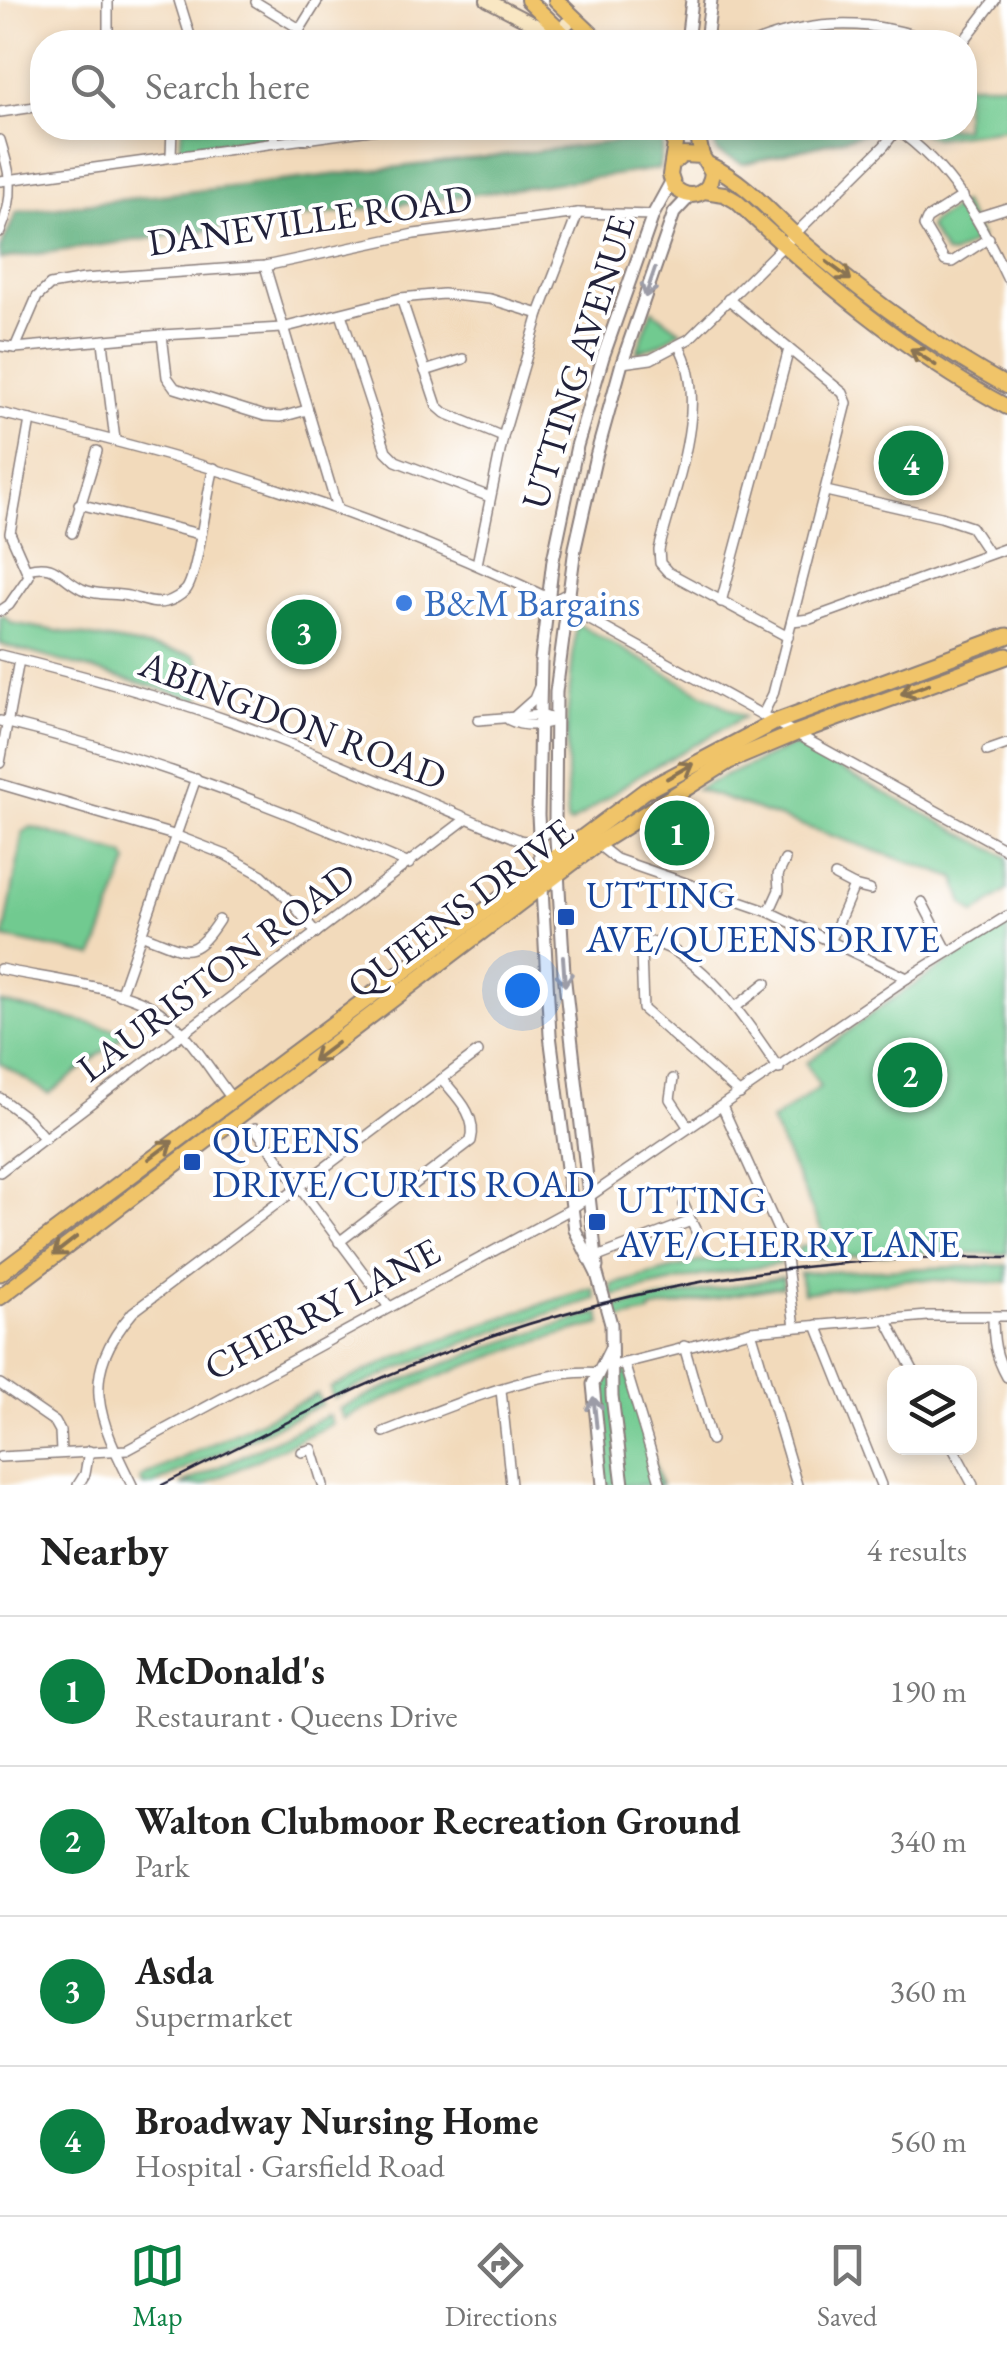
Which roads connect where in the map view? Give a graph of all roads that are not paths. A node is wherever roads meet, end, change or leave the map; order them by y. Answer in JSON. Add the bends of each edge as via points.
{"nodes":[{"id":1,"x":108,"y":0,"type":"edge"},
{"id":2,"x":179,"y":0,"type":"edge"},
{"id":3,"x":318,"y":0,"type":"edge"},
{"id":4,"x":487,"y":0,"type":"edge"},
{"id":5,"x":528,"y":0,"type":"edge"},
{"id":6,"x":556,"y":0,"type":"edge"},
{"id":7,"x":692,"y":0,"type":"edge"},
{"id":8,"x":711,"y":0,"type":"edge"},
{"id":9,"x":995,"y":0,"type":"edge"},
{"id":10,"x":256,"y":2,"type":"edge"},
{"id":11,"x":574,"y":17,"type":"junction"},
{"id":12,"x":300,"y":29,"type":"joint"},
{"id":13,"x":108,"y":30,"type":"edge"},
{"id":14,"x":188,"y":30,"type":"edge"},
{"id":15,"x":542,"y":30,"type":"edge"},
{"id":16,"x":560,"y":30,"type":"joint"},
{"id":17,"x":588,"y":30,"type":"edge"},
{"id":18,"x":688,"y":30,"type":"edge"},
{"id":19,"x":707,"y":30,"type":"edge"},
{"id":20,"x":796,"y":30,"type":"edge"},
{"id":21,"x":894,"y":30,"type":"edge"},
{"id":22,"x":972,"y":30,"type":"edge"},
{"id":23,"x":30,"y":108,"type":"edge"},
{"id":24,"x":0,"y":112,"type":"edge"},
{"id":25,"x":0,"y":140,"type":"edge"},
{"id":26,"x":172,"y":140,"type":"edge"},
{"id":27,"x":275,"y":140,"type":"edge"},
{"id":28,"x":298,"y":140,"type":"edge"},
{"id":29,"x":672,"y":140,"type":"edge"},
{"id":30,"x":700,"y":140,"type":"edge"},
{"id":31,"x":888,"y":140,"type":"edge"},
{"id":32,"x":911,"y":140,"type":"edge"},
{"id":33,"x":276,"y":143,"type":"junction"},
{"id":34,"x":172,"y":156,"type":"junction"},
{"id":35,"x":706,"y":161,"type":"junction"},
{"id":36,"x":674,"y":162,"type":"junction"},
{"id":37,"x":5,"y":180,"type":"edge"},
{"id":38,"x":671,"y":182,"type":"junction"},
{"id":39,"x":697,"y":194,"type":"junction"},
{"id":40,"x":963,"y":196,"type":"junction"},
{"id":41,"x":1007,"y":208,"type":"edge"},
{"id":42,"x":578,"y":212,"type":"junction"},
{"id":43,"x":653,"y":215,"type":"junction"},
{"id":44,"x":978,"y":217,"type":"junction"},
{"id":45,"x":0,"y":232,"type":"edge"},
{"id":46,"x":989,"y":238,"type":"junction"},
{"id":47,"x":788,"y":240,"type":"junction"},
{"id":48,"x":265,"y":266,"type":"junction"},
{"id":49,"x":1007,"y":278,"type":"edge"},
{"id":50,"x":401,"y":298,"type":"junction"},
{"id":51,"x":728,"y":299,"type":"junction"},
{"id":52,"x":341,"y":314,"type":"junction"},
{"id":53,"x":540,"y":314,"type":"junction"},
{"id":54,"x":282,"y":328,"type":"junction"},
{"id":55,"x":162,"y":334,"type":"junction"},
{"id":56,"x":103,"y":342,"type":"junction"},
{"id":57,"x":0,"y":346,"type":"edge"},
{"id":58,"x":679,"y":346,"type":"junction"},
{"id":59,"x":15,"y":348,"type":"junction"},
{"id":60,"x":789,"y":349,"type":"junction"},
{"id":61,"x":463,"y":360,"type":"dead end"},
{"id":62,"x":622,"y":363,"type":"junction"},
{"id":63,"x":425,"y":371,"type":"junction"},
{"id":64,"x":1007,"y":386,"type":"edge"},
{"id":65,"x":1007,"y":407,"type":"edge"},
{"id":66,"x":306,"y":410,"type":"junction"},
{"id":67,"x":0,"y":413,"type":"edge"},
{"id":68,"x":30,"y":420,"type":"junction"},
{"id":69,"x":503,"y":437,"type":"junction"},
{"id":70,"x":115,"y":440,"type":"junction"},
{"id":71,"x":97,"y":451,"type":"dead end"},
{"id":72,"x":214,"y":468,"type":"junction"},
{"id":73,"x":73,"y":472,"type":"dead end"},
{"id":74,"x":88,"y":475,"type":"junction"},
{"id":75,"x":826,"y":491,"type":"junction"},
{"id":76,"x":490,"y":497,"type":"junction"},
{"id":77,"x":79,"y":504,"type":"junction"},
{"id":78,"x":337,"y":508,"type":"junction"},
{"id":79,"x":72,"y":533,"type":"dead end"},
{"id":80,"x":199,"y":534,"type":"junction"},
{"id":81,"x":1007,"y":548,"type":"edge"},
{"id":82,"x":988,"y":554,"type":"junction"},
{"id":83,"x":477,"y":564,"type":"junction"},
{"id":84,"x":27,"y":568,"type":"junction"},
{"id":85,"x":548,"y":592,"type":"junction"},
{"id":86,"x":568,"y":593,"type":"junction"},
{"id":87,"x":721,"y":602,"type":"junction"},
{"id":88,"x":0,"y":611,"type":"edge"},
{"id":89,"x":566,"y":612,"type":"junction"},
{"id":90,"x":792,"y":622,"type":"junction"},
{"id":91,"x":788,"y":636,"type":"junction"},
{"id":92,"x":1007,"y":636,"type":"edge"},
{"id":93,"x":0,"y":655,"type":"edge"},
{"id":94,"x":1007,"y":656,"type":"edge"},
{"id":95,"x":19,"y":660,"type":"junction"},
{"id":96,"x":541,"y":683,"type":"junction"},
{"id":97,"x":768,"y":718,"type":"junction"},
{"id":98,"x":478,"y":720,"type":"dead end"},
{"id":99,"x":515,"y":720,"type":"junction"},
{"id":100,"x":541,"y":720,"type":"junction"},
{"id":101,"x":556,"y":720,"type":"junction"},
{"id":102,"x":4,"y":722,"type":"edge"},
{"id":103,"x":796,"y":733,"type":"junction"},
{"id":104,"x":1007,"y":744,"type":"edge"},
{"id":105,"x":987,"y":751,"type":"dead end"},
{"id":106,"x":539,"y":758,"type":"junction"},
{"id":107,"x":0,"y":763,"type":"edge"},
{"id":108,"x":196,"y":778,"type":"junction"},
{"id":109,"x":0,"y":784,"type":"edge"},
{"id":110,"x":466,"y":818,"type":"junction"},
{"id":111,"x":555,"y":821,"type":"junction"},
{"id":112,"x":584,"y":833,"type":"junction"},
{"id":113,"x":177,"y":836,"type":"junction"},
{"id":114,"x":539,"y":838,"type":"junction"},
{"id":115,"x":597,"y":844,"type":"junction"},
{"id":116,"x":1007,"y":850,"type":"edge"},
{"id":117,"x":556,"y":854,"type":"junction"},
{"id":118,"x":785,"y":860,"type":"dead end"},
{"id":119,"x":408,"y":864,"type":"junction"},
{"id":120,"x":541,"y":866,"type":"junction"},
{"id":121,"x":560,"y":874,"type":"junction"},
{"id":122,"x":834,"y":876,"type":"dead end"},
{"id":123,"x":854,"y":886,"type":"junction"},
{"id":124,"x":542,"y":888,"type":"junction"},
{"id":125,"x":870,"y":890,"type":"dead end"},
{"id":126,"x":922,"y":902,"type":"dead end"},
{"id":127,"x":769,"y":912,"type":"junction"},
{"id":128,"x":1007,"y":916,"type":"edge"},
{"id":129,"x":218,"y":920,"type":"dead end"},
{"id":130,"x":316,"y":933,"type":"junction"},
{"id":131,"x":143,"y":935,"type":"junction"},
{"id":132,"x":830,"y":942,"type":"junction"},
{"id":133,"x":948,"y":952,"type":"junction"},
{"id":134,"x":0,"y":969,"type":"edge"},
{"id":135,"x":907,"y":978,"type":"junction"},
{"id":136,"x":766,"y":983,"type":"dead end"},
{"id":137,"x":120,"y":995,"type":"junction"},
{"id":138,"x":737,"y":1006,"type":"junction"},
{"id":139,"x":182,"y":1034,"type":"junction"},
{"id":140,"x":478,"y":1052,"type":"dead end"},
{"id":141,"x":779,"y":1069,"type":"junction"},
{"id":142,"x":442,"y":1079,"type":"junction"},
{"id":143,"x":673,"y":1080,"type":"dead end"},
{"id":144,"x":740,"y":1094,"type":"junction"},
{"id":145,"x":0,"y":1098,"type":"edge"},
{"id":146,"x":231,"y":1098,"type":"junction"},
{"id":147,"x":722,"y":1106,"type":"junction"},
{"id":148,"x":244,"y":1113,"type":"junction"},
{"id":149,"x":255,"y":1128,"type":"dead end"},
{"id":150,"x":689,"y":1128,"type":"junction"},
{"id":151,"x":45,"y":1138,"type":"junction"},
{"id":152,"x":0,"y":1172,"type":"edge"},
{"id":153,"x":298,"y":1187,"type":"junction"},
{"id":154,"x":589,"y":1195,"type":"junction"},
{"id":155,"x":684,"y":1205,"type":"dead end"},
{"id":156,"x":571,"y":1209,"type":"junction"},
{"id":157,"x":692,"y":1222,"type":"junction"},
{"id":158,"x":702,"y":1241,"type":"dead end"},
{"id":159,"x":340,"y":1242,"type":"junction"},
{"id":160,"x":593,"y":1258,"type":"junction"},
{"id":161,"x":0,"y":1273,"type":"edge"},
{"id":162,"x":0,"y":1297,"type":"edge"},
{"id":163,"x":388,"y":1307,"type":"junction"},
{"id":164,"x":993,"y":1316,"type":"junction"},
{"id":165,"x":1007,"y":1316,"type":"edge"},
{"id":166,"x":886,"y":1318,"type":"junction"},
{"id":167,"x":817,"y":1325,"type":"junction"},
{"id":168,"x":795,"y":1327,"type":"junction"},
{"id":169,"x":752,"y":1330,"type":"junction"},
{"id":170,"x":684,"y":1346,"type":"junction"},
{"id":171,"x":910,"y":1365,"type":"edge"},
{"id":172,"x":609,"y":1367,"type":"junction"},
{"id":173,"x":1007,"y":1377,"type":"edge"},
{"id":174,"x":0,"y":1385,"type":"edge"},
{"id":175,"x":501,"y":1390,"type":"junction"},
{"id":176,"x":384,"y":1432,"type":"dead end"},
{"id":177,"x":712,"y":1440,"type":"dead end"},
{"id":178,"x":61,"y":1452,"type":"junction"},
{"id":179,"x":89,"y":1452,"type":"junction"},
{"id":180,"x":116,"y":1452,"type":"junction"},
{"id":181,"x":302,"y":1452,"type":"dead end"},
{"id":182,"x":957,"y":1455,"type":"edge"},
{"id":183,"x":0,"y":1457,"type":"edge"},
{"id":184,"x":78,"y":1485,"type":"edge"},
{"id":185,"x":132,"y":1485,"type":"edge"},
{"id":186,"x":324,"y":1485,"type":"edge"},
{"id":187,"x":511,"y":1485,"type":"edge"},
{"id":188,"x":603,"y":1485,"type":"edge"},
{"id":189,"x":624,"y":1485,"type":"edge"},
{"id":190,"x":661,"y":1485,"type":"edge"},
{"id":191,"x":797,"y":1485,"type":"edge"},
{"id":192,"x":881,"y":1485,"type":"edge"},
{"id":193,"x":972,"y":1485,"type":"edge"}],
"edges":[{"from":1,"to":13,"type":"street"},
{"from":2,"to":14,"type":"street"},
{"from":3,"to":12,"type":"street"},
{"from":4,"to":15,"type":"main road"},
{"from":5,"to":16,"type":"main road"},
{"from":6,"to":11,"type":"main road"},
{"from":7,"to":18,"type":"street"},
{"from":8,"to":19,"type":"street"},
{"from":9,"to":22,"type":"street"},
{"from":10,"to":12,"type":"street"},
{"from":11,"to":16,"type":"main road"},
{"from":11,"to":17,"type":"main road"},
{"from":20,"to":21,"type":"street","via":[[843,24]]},
{"from":23,"to":24,"type":"street"},
{"from":25,"to":37,"type":"street"},
{"from":26,"to":34,"type":"street"},
{"from":27,"to":33,"type":"street"},
{"from":28,"to":33,"type":"street"},
{"from":29,"to":36,"type":"main road"},
{"from":30,"to":35,"type":"main road"},
{"from":31,"to":47,"type":"street"},
{"from":32,"to":40,"type":"street"},
{"from":33,"to":34,"type":"street"},
{"from":34,"to":37,"type":"street"},
{"from":35,"to":36,"type":"main road","via":[[684,155]]},
{"from":35,"to":39,"type":"main road","via":[[712,180]]},
{"from":35,"to":47,"type":"main road","via":[[740,183]]},
{"from":36,"to":38,"type":"main road"},
{"from":37,"to":45,"type":"street","via":[[10,206]]},
{"from":38,"to":39,"type":"main road","via":[[678,192]]},
{"from":38,"to":43,"type":"street","name":"UTTING AVENUE"},
{"from":39,"to":47,"type":"main road","via":[[736,200]]},
{"from":39,"to":62,"type":"street","name":"UTTING AVENUE","one_way":true,"via":[[674,214]]},
{"from":40,"to":44,"type":"street"},
{"from":40,"to":46,"type":"street","via":[[924,226],[946,261]]},
{"from":41,"to":44,"type":"street"},
{"from":42,"to":43,"type":"street","name":"DANEVILLE ROAD"},
{"from":42,"to":48,"type":"street","name":"DANEVILLE ROAD","via":[[414,234]]},
{"from":42,"to":53,"type":"street"},
{"from":43,"to":85,"type":"street","name":"UTTING AVENUE","via":[[590,401]]},
{"from":44,"to":46,"type":"street"},
{"from":46,"to":49,"type":"street"},
{"from":47,"to":51,"type":"street"},
{"from":47,"to":64,"type":"main road","one_way":true},
{"from":65,"to":47,"type":"main road","one_way":true,"via":[[858,310]]},
{"from":48,"to":54,"type":"street"},
{"from":48,"to":59,"type":"street","name":"DANEVILLE ROAD","via":[[50,285],[36,297]]},
{"from":50,"to":52,"type":"street"},
{"from":50,"to":53,"type":"street","via":[[490,299]]},
{"from":50,"to":63,"type":"street"},
{"from":51,"to":58,"type":"street"},
{"from":51,"to":60,"type":"street"},
{"from":52,"to":54,"type":"street"},
{"from":52,"to":76,"type":"street","via":[[386,452]]},
{"from":53,"to":69,"type":"street"},
{"from":54,"to":55,"type":"street"},
{"from":54,"to":66,"type":"street"},
{"from":55,"to":56,"type":"street"},
{"from":55,"to":66,"type":"street","via":[[167,377],[175,388],[265,416]]},
{"from":56,"to":59,"type":"street"},
{"from":56,"to":70,"type":"street"},
{"from":57,"to":59,"type":"street"},
{"from":58,"to":62,"type":"street"},
{"from":58,"to":87,"type":"street","via":[[691,381],[692,418],[659,559],[668,572]]},
{"from":60,"to":75,"type":"street","via":[[846,399]]},
{"from":60,"to":87,"type":"street"},
{"from":61,"to":63,"type":"street"},
{"from":62,"to":86,"type":"street","name":"UTTING AVENUE"},
{"from":63,"to":69,"type":"street","via":[[445,413]]},
{"from":66,"to":78,"type":"street"},
{"from":67,"to":68,"type":"street"},
{"from":68,"to":70,"type":"street"},
{"from":68,"to":84,"type":"street","via":[[10,532]]},
{"from":69,"to":76,"type":"street"},
{"from":70,"to":72,"type":"street"},
{"from":71,"to":74,"type":"street"},
{"from":72,"to":78,"type":"street"},
{"from":72,"to":80,"type":"street"},
{"from":73,"to":74,"type":"street"},
{"from":74,"to":77,"type":"street"},
{"from":75,"to":82,"type":"street","via":[[970,527]]},
{"from":75,"to":90,"type":"street"},
{"from":76,"to":83,"type":"street"},
{"from":77,"to":79,"type":"street"},
{"from":77,"to":80,"type":"street"},
{"from":78,"to":83,"type":"street"},
{"from":80,"to":84,"type":"street","via":[[194,573],[171,601],[100,595],[50,566]]},
{"from":81,"to":82,"type":"street"},
{"from":82,"to":90,"type":"street"},
{"from":83,"to":85,"type":"street"},
{"from":84,"to":88,"type":"street","via":[[28,576]]},
{"from":85,"to":86,"type":"street","via":[[556,599]]},
{"from":85,"to":96,"type":"street","name":"UTTING AVENUE"},
{"from":86,"to":89,"type":"street","name":"UTTING AVENUE"},
{"from":87,"to":91,"type":"street"},
{"from":89,"to":97,"type":"street"},
{"from":89,"to":101,"type":"street","name":"UTTING AVENUE"},
{"from":90,"to":91,"type":"street"},
{"from":91,"to":97,"type":"street"},
{"from":92,"to":97,"type":"highway","name":"QUEENS DRIVE"},
{"from":93,"to":95,"type":"street","name":"ABINGDON ROAD"},
{"from":94,"to":103,"type":"highway","name":"QUEENS DRIVE","one_way":true},
{"from":95,"to":102,"type":"street"},
{"from":95,"to":110,"type":"street","name":"ABINGDON ROAD","via":[[234,722]]},
{"from":96,"to":99,"type":"street"},
{"from":96,"to":100,"type":"street","name":"UTTING AVENUE"},
{"from":97,"to":103,"type":"street"},
{"from":112,"to":97,"type":"highway","name":"QUEENS DRIVE","one_way":true},
{"from":98,"to":99,"type":"street"},
{"from":99,"to":100,"type":"street"},
{"from":99,"to":106,"type":"street"},
{"from":100,"to":101,"type":"street"},
{"from":100,"to":106,"type":"street","name":"UTTING AVENUE"},
{"from":101,"to":111,"type":"street","name":"UTTING AVENUE"},
{"from":102,"to":107,"type":"street"},
{"from":102,"to":108,"type":"street"},
{"from":103,"to":115,"type":"highway","name":"QUEENS DRIVE","via":[[729,761]]},
{"from":103,"to":116,"type":"street"},
{"from":104,"to":105,"type":"street"},
{"from":106,"to":114,"type":"street","name":"UTTING AVENUE"},
{"from":108,"to":113,"type":"street"},
{"from":108,"to":119,"type":"street"},
{"from":109,"to":113,"type":"street"},
{"from":110,"to":114,"type":"street","name":"ABINGDON ROAD","via":[[525,842]]},
{"from":110,"to":119,"type":"street","name":"LAURISTON ROAD"},
{"from":111,"to":112,"type":"street","via":[[566,832]]},
{"from":111,"to":114,"type":"street"},
{"from":111,"to":117,"type":"street","name":"UTTING AVENUE"},
{"from":112,"to":117,"type":"highway","name":"QUEENS DRIVE"},
{"from":113,"to":130,"type":"street","via":[[262,876]]},
{"from":113,"to":131,"type":"street"},
{"from":114,"to":120,"type":"street","name":"UTTING AVENUE"},
{"from":115,"to":121,"type":"highway","name":"QUEENS DRIVE"},
{"from":115,"to":127,"type":"street","via":[[616,859]]},
{"from":117,"to":120,"type":"highway","name":"QUEENS DRIVE"},
{"from":117,"to":121,"type":"street","name":"UTTING AVENUE"},
{"from":118,"to":127,"type":"street"},
{"from":119,"to":130,"type":"street","name":"LAURISTON ROAD"},
{"from":120,"to":124,"type":"street","name":"UTTING AVENUE"},
{"from":120,"to":146,"type":"highway","name":"QUEENS DRIVE"},
{"from":121,"to":124,"type":"highway","name":"QUEENS DRIVE"},
{"from":121,"to":154,"type":"street","name":"UTTING AVENUE","one_way":true},
{"from":122,"to":123,"type":"street"},
{"from":123,"to":125,"type":"street"},
{"from":123,"to":132,"type":"street"},
{"from":124,"to":148,"type":"highway","name":"QUEENS DRIVE","one_way":true},
{"from":124,"to":156,"type":"street","name":"UTTING AVENUE","via":[[550,1035]]},
{"from":126,"to":133,"type":"street"},
{"from":127,"to":132,"type":"street"},
{"from":128,"to":133,"type":"street","name":"CHERRY LANE"},
{"from":129,"to":131,"type":"street","via":[[196,949]]},
{"from":130,"to":139,"type":"street","name":"LAURISTON ROAD"},
{"from":131,"to":137,"type":"street"},
{"from":132,"to":135,"type":"street"},
{"from":133,"to":135,"type":"street","name":"CHERRY LANE"},
{"from":134,"to":137,"type":"street"},
{"from":135,"to":141,"type":"street","name":"CHERRY LANE"},
{"from":136,"to":138,"type":"street"},
{"from":137,"to":139,"type":"street","via":[[152,1007]]},
{"from":138,"to":141,"type":"street"},
{"from":138,"to":144,"type":"street","via":[[672,947],[652,942],[641,952],[643,1009]]},
{"from":139,"to":146,"type":"street"},
{"from":139,"to":151,"type":"street","name":"LAURISTON ROAD"},
{"from":140,"to":142,"type":"street"},
{"from":141,"to":144,"type":"street","name":"CHERRY LANE"},
{"from":142,"to":153,"type":"street"},
{"from":142,"to":159,"type":"street","via":[[472,1119],[471,1141]]},
{"from":143,"to":150,"type":"street","via":[[670,1099]]},
{"from":144,"to":147,"type":"street","name":"CHERRY LANE"},
{"from":145,"to":151,"type":"street"},
{"from":146,"to":148,"type":"street"},
{"from":161,"to":146,"type":"highway","name":"QUEENS DRIVE","one_way":true},
{"from":147,"to":150,"type":"street","name":"CHERRY LANE"},
{"from":147,"to":168,"type":"street","via":[[784,1244]]},
{"from":148,"to":162,"type":"highway","name":"QUEENS DRIVE","one_way":true},
{"from":149,"to":153,"type":"street"},
{"from":150,"to":154,"type":"street","name":"CHERRY LANE"},
{"from":151,"to":152,"type":"street","name":"LAURISTON ROAD"},
{"from":153,"to":159,"type":"street"},
{"from":153,"to":180,"type":"street","via":[[114,1334],[97,1382],[102,1424]]},
{"from":154,"to":156,"type":"street","name":"CHERRY LANE"},
{"from":154,"to":160,"type":"street","name":"UTTING AVENUE"},
{"from":155,"to":157,"type":"street"},
{"from":156,"to":160,"type":"street","name":"UTTING AVENUE","via":[[574,1230]]},
{"from":156,"to":163,"type":"street","name":"CHERRY LANE"},
{"from":157,"to":158,"type":"street"},
{"from":157,"to":160,"type":"street"},
{"from":159,"to":163,"type":"street"},
{"from":160,"to":172,"type":"street","name":"UTTING AVENUE","via":[[612,1344]]},
{"from":163,"to":180,"type":"street","name":"CHERRY LANE"},
{"from":164,"to":165,"type":"street"},
{"from":164,"to":166,"type":"street"},
{"from":164,"to":173,"type":"street","via":[[997,1360]]},
{"from":166,"to":167,"type":"street"},
{"from":166,"to":171,"type":"street"},
{"from":167,"to":168,"type":"street"},
{"from":167,"to":192,"type":"street"},
{"from":168,"to":169,"type":"street"},
{"from":169,"to":170,"type":"street"},
{"from":169,"to":191,"type":"street"},
{"from":170,"to":172,"type":"street"},
{"from":170,"to":177,"type":"street"},
{"from":172,"to":175,"type":"street"},
{"from":188,"to":172,"type":"street","name":"UTTING AVENUE","one_way":true,"via":[[593,1396]]},
{"from":172,"to":189,"type":"street","name":"UTTING AVENUE"},
{"from":172,"to":190,"type":"street","name":"UTTING AVENUE"},
{"from":174,"to":178,"type":"street","via":[[55,1422]]},
{"from":175,"to":176,"type":"street"},
{"from":175,"to":187,"type":"street"},
{"from":178,"to":179,"type":"street","name":"CHERRY LANE"},
{"from":178,"to":183,"type":"street","name":"CHERRY LANE"},
{"from":179,"to":180,"type":"street","name":"CHERRY LANE"},
{"from":179,"to":184,"type":"street"},
{"from":180,"to":185,"type":"street"},
{"from":181,"to":186,"type":"street","via":[[312,1449]]},
{"from":182,"to":193,"type":"street"}]}
